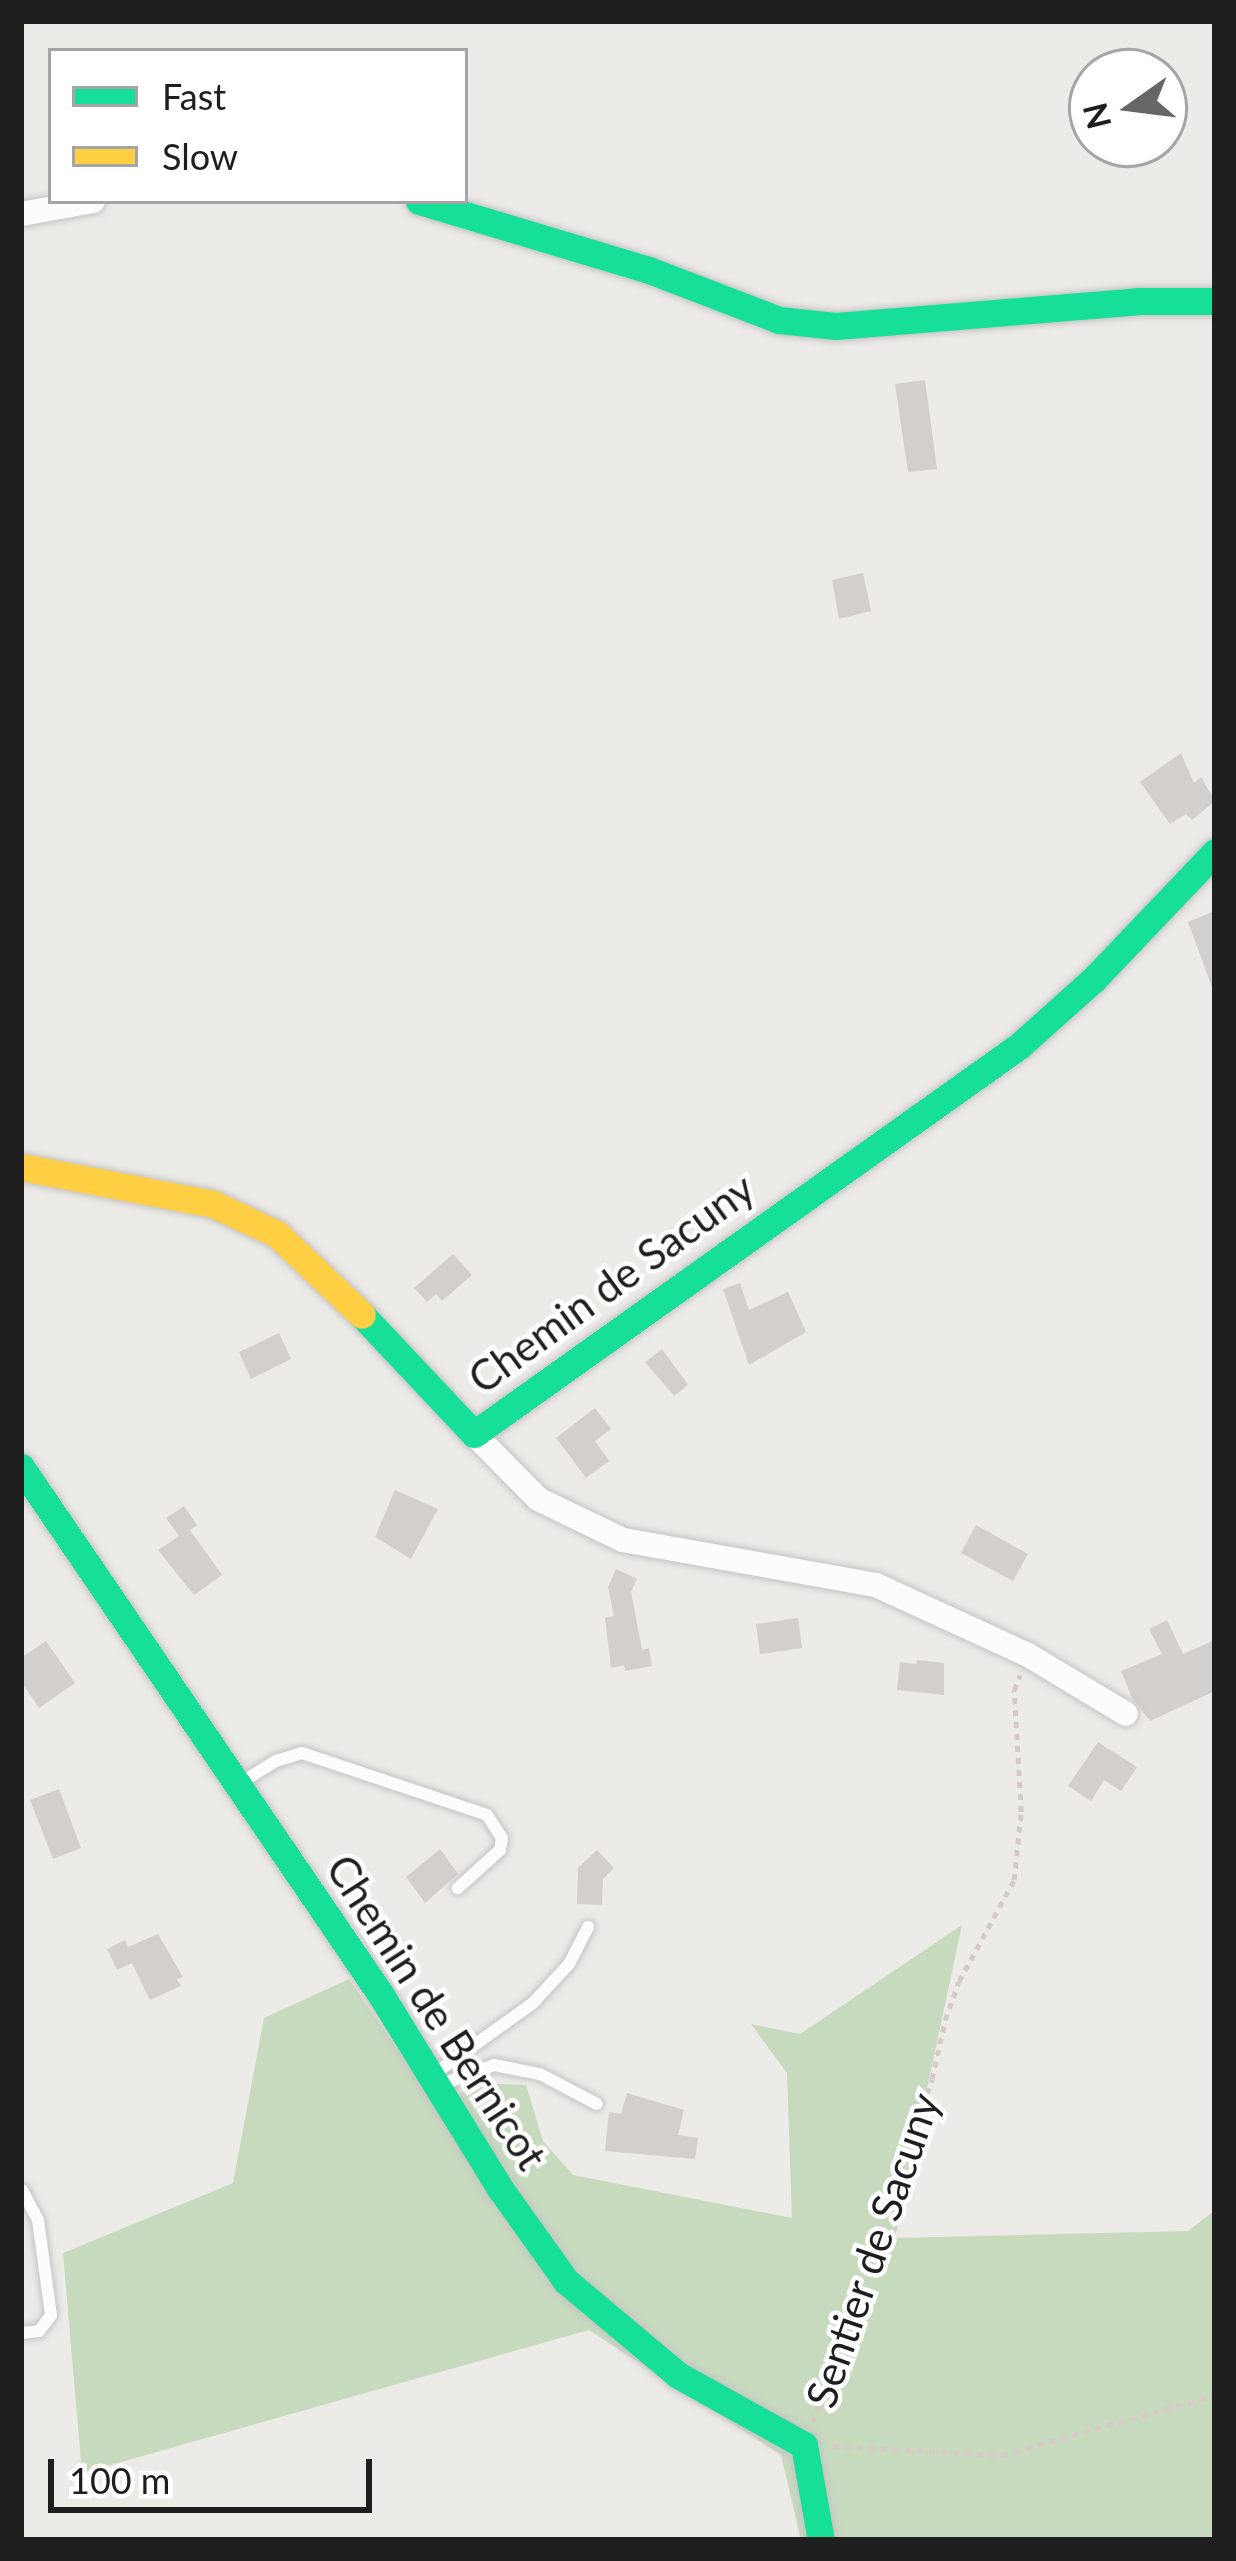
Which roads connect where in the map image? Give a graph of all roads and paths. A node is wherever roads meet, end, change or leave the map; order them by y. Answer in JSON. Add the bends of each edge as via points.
{"nodes":[{"id":1,"x":76,"y":204,"type":"edge"},
{"id":2,"x":428,"y":204,"type":"edge"},
{"id":3,"x":21,"y":214,"type":"edge"},
{"id":4,"x":1215,"y":301,"type":"edge"},
{"id":5,"x":1215,"y":852,"type":"edge"},
{"id":6,"x":21,"y":1167,"type":"edge"},
{"id":7,"x":474,"y":1434,"type":"junction"},
{"id":8,"x":21,"y":1467,"type":"edge"},
{"id":9,"x":1028,"y":1655,"type":"junction"},
{"id":10,"x":1126,"y":1714,"type":"dead end"},
{"id":11,"x":236,"y":1786,"type":"junction"},
{"id":12,"x":458,"y":1888,"type":"dead end"},
{"id":13,"x":588,"y":1927,"type":"dead end"},
{"id":14,"x":436,"y":2080,"type":"junction"},
{"id":15,"x":597,"y":2104,"type":"dead end"},
{"id":16,"x":22,"y":2190,"type":"edge"},
{"id":17,"x":21,"y":2333,"type":"edge"},
{"id":18,"x":1215,"y":2395,"type":"edge"},
{"id":19,"x":804,"y":2444,"type":"junction"},
{"id":20,"x":821,"y":2540,"type":"edge"}],
"edges":[{"from":1,"to":3,"type":"street"},
{"from":2,"to":4,"type":"street","via":[[650,270],[779,320],[836,326]]},
{"from":5,"to":7,"type":"street","name":"Chemin de Sacuny","via":[[1019,1046]]},
{"from":6,"to":7,"type":"street","name":"Chemin de Sacuny","via":[[213,1204],[277,1234]]},
{"from":7,"to":9,"type":"street","via":[[538,1498],[623,1540],[876,1585]]},
{"from":8,"to":11,"type":"street","name":"Chemin de Bernicot"},
{"from":9,"to":10,"type":"street"},
{"from":9,"to":19,"type":"path","name":"Sentier de Sacuny","via":[[1014,1690],[1021,1812],[1014,1880],[959,1981]]},
{"from":11,"to":12,"type":"lane","via":[[302,1753],[487,1815],[502,1838],[500,1850]]},
{"from":11,"to":14,"type":"street","name":"Chemin de Bernicot"},
{"from":13,"to":14,"type":"lane","via":[[569,1964],[533,2002]]},
{"from":14,"to":15,"type":"lane","via":[[494,2065],[540,2074]]},
{"from":14,"to":19,"type":"street","name":"Chemin de Bernicot","via":[[566,2282],[678,2375]]},
{"from":16,"to":17,"type":"lane","via":[[38,2220],[51,2314],[39,2331]]},
{"from":18,"to":19,"type":"path","name":"Sentier de Sacuny","via":[[1003,2456]]},
{"from":19,"to":20,"type":"street"}]}
